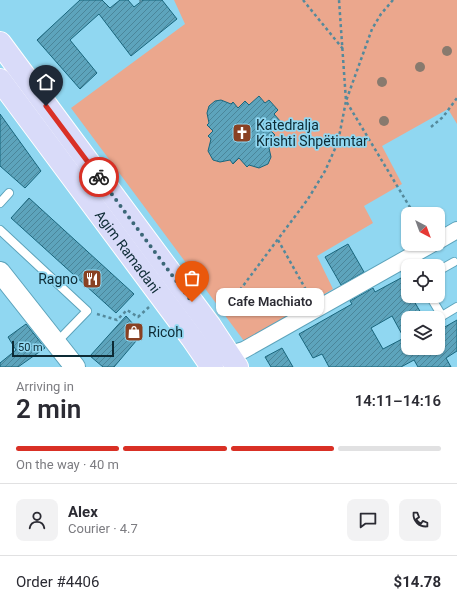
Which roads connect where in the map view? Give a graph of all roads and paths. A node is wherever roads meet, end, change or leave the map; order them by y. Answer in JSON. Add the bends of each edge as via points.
{"nodes":[{"id":1,"x":303,"y":0,"type":"edge"},
{"id":2,"x":340,"y":0,"type":"edge"},
{"id":3,"x":393,"y":0,"type":"edge"},
{"id":4,"x":0,"y":43,"type":"edge"},
{"id":5,"x":343,"y":49,"type":"junction"},
{"id":6,"x":0,"y":80,"type":"edge"},
{"id":7,"x":457,"y":98,"type":"edge"},
{"id":8,"x":346,"y":100,"type":"junction"},
{"id":9,"x":431,"y":127,"type":"dead end"},
{"id":10,"x":9,"y":193,"type":"dead end"},
{"id":11,"x":0,"y":203,"type":"edge"},
{"id":12,"x":410,"y":207,"type":"edge"},
{"id":13,"x":0,"y":230,"type":"edge"},
{"id":14,"x":457,"y":230,"type":"edge"},
{"id":15,"x":445,"y":237,"type":"edge"},
{"id":16,"x":278,"y":240,"type":"junction"},
{"id":17,"x":424,"y":251,"type":"edge"},
{"id":18,"x":414,"y":259,"type":"edge"},
{"id":19,"x":454,"y":262,"type":"dead end"},
{"id":20,"x":445,"y":267,"type":"edge"},
{"id":21,"x":401,"y":269,"type":"edge"},
{"id":22,"x":0,"y":272,"type":"edge"},
{"id":23,"x":160,"y":296,"type":"junction"},
{"id":24,"x":434,"y":303,"type":"edge"},
{"id":25,"x":457,"y":307,"type":"edge"},
{"id":26,"x":316,"y":308,"type":"junction"},
{"id":27,"x":87,"y":311,"type":"junction"},
{"id":28,"x":210,"y":326,"type":"junction"},
{"id":29,"x":56,"y":344,"type":"junction"},
{"id":30,"x":234,"y":361,"type":"edge"},
{"id":31,"x":209,"y":366,"type":"edge"},
{"id":32,"x":75,"y":367,"type":"edge"}],
"edges":[{"from":1,"to":5,"type":"path"},
{"from":2,"to":5,"type":"path"},
{"from":3,"to":8,"type":"path","via":[[372,29]]},
{"from":4,"to":28,"type":"main road","name":"Agim Ramadani"},
{"from":5,"to":8,"type":"path"},
{"from":6,"to":23,"type":"main road","name":"Agim Ramadani"},
{"from":7,"to":9,"type":"path","via":[[443,117]]},
{"from":8,"to":12,"type":"path"},
{"from":8,"to":16,"type":"path","via":[[338,142],[325,171]]},
{"from":10,"to":11,"type":"lane"},
{"from":13,"to":27,"type":"lane"},
{"from":14,"to":15,"type":"street"},
{"from":16,"to":26,"type":"path"},
{"from":16,"to":28,"type":"path","via":[[221,316]]},
{"from":17,"to":18,"type":"street"},
{"from":19,"to":20,"type":"lane"},
{"from":21,"to":26,"type":"street"},
{"from":22,"to":29,"type":"street"},
{"from":23,"to":27,"type":"path","via":[[138,317],[127,310],[117,320]]},
{"from":23,"to":31,"type":"main road","name":"Agim Ramadani"},
{"from":24,"to":25,"type":"lane","via":[[442,316]]},
{"from":26,"to":30,"type":"street","via":[[244,350]]},
{"from":27,"to":29,"type":"lane"},
{"from":28,"to":30,"type":"main road","name":"Agim Ramadani"},
{"from":29,"to":32,"type":"street"},
{"from":30,"to":31,"type":"street"}]}
